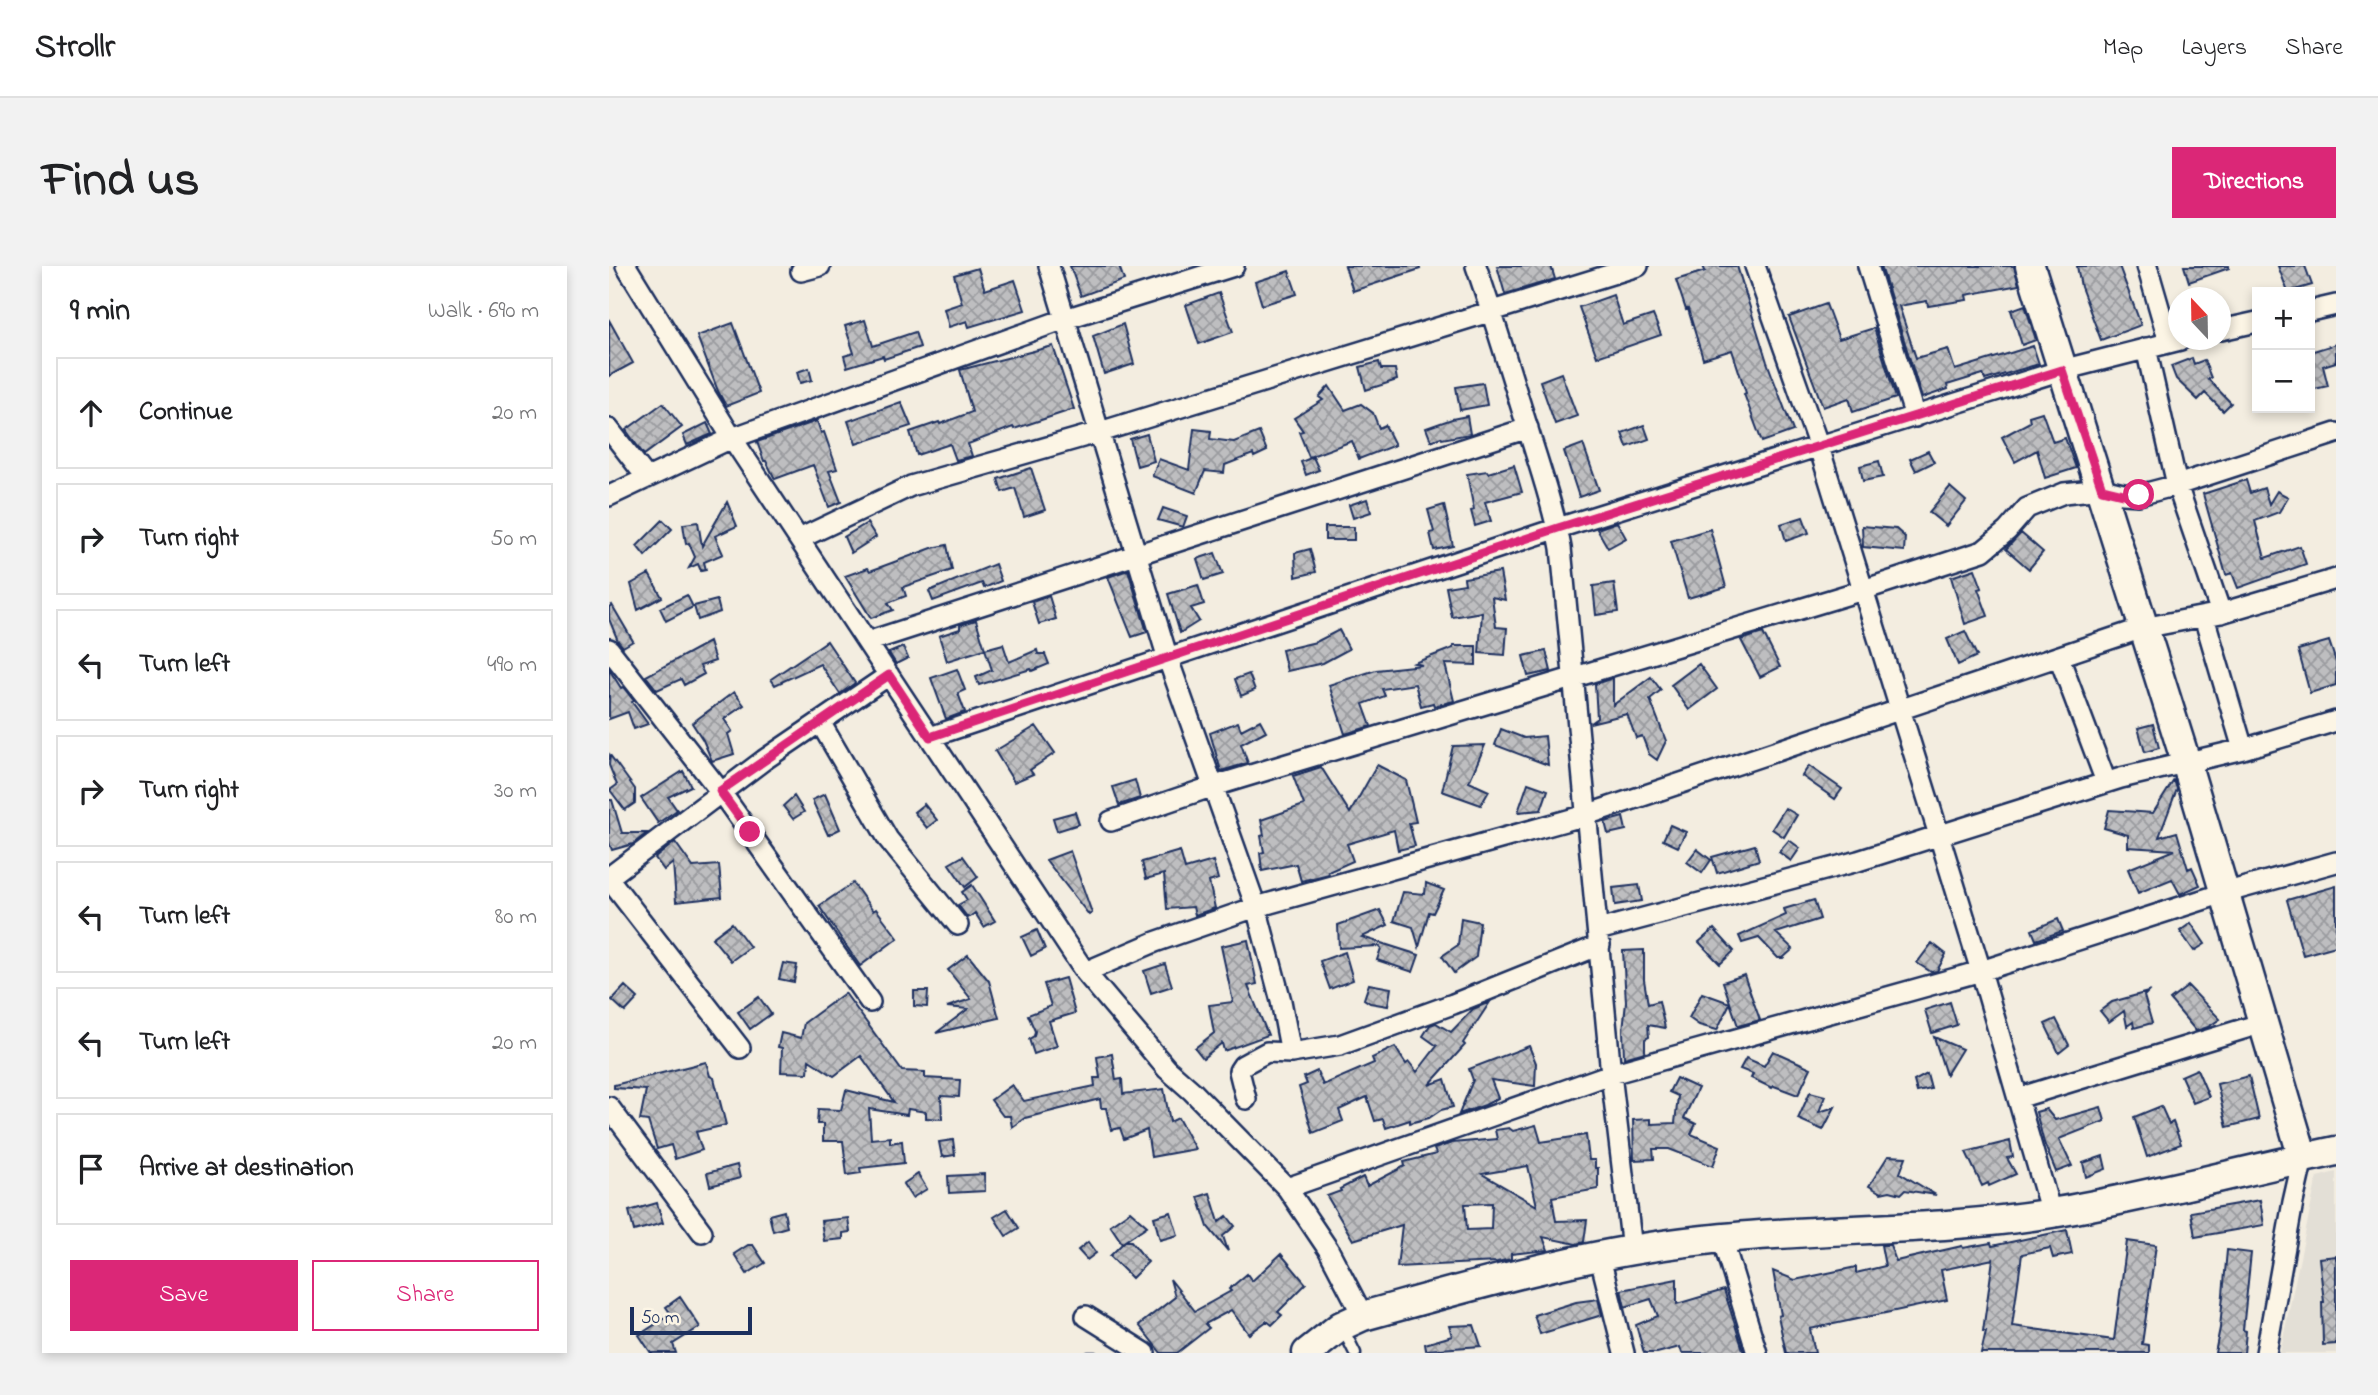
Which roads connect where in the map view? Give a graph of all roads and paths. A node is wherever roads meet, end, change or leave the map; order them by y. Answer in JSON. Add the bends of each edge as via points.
{"nodes":[{"id":1,"x":626,"y":266,"type":"edge"},
{"id":2,"x":1048,"y":266,"type":"edge"},
{"id":3,"x":1234,"y":266,"type":"edge"},
{"id":4,"x":1476,"y":266,"type":"edge"},
{"id":5,"x":1638,"y":266,"type":"edge"},
{"id":6,"x":1755,"y":266,"type":"edge"},
{"id":7,"x":1868,"y":266,"type":"edge"},
{"id":8,"x":2030,"y":266,"type":"edge"},
{"id":9,"x":2147,"y":266,"type":"edge"},
{"id":10,"x":2336,"y":305,"type":"edge"},
{"id":11,"x":2315,"y":310,"type":"edge"},
{"id":12,"x":1492,"y":312,"type":"junction"},
{"id":13,"x":1065,"y":319,"type":"junction"},
{"id":14,"x":2168,"y":322,"type":"edge"},
{"id":15,"x":2252,"y":323,"type":"edge"},
{"id":16,"x":2231,"y":328,"type":"edge"},
{"id":17,"x":2168,"y":343,"type":"edge"},
{"id":18,"x":2146,"y":348,"type":"junction"},
{"id":19,"x":2062,"y":370,"type":"junction"},
{"id":20,"x":1915,"y":417,"type":"junction"},
{"id":21,"x":1528,"y":428,"type":"junction"},
{"id":22,"x":609,"y":429,"type":"edge"},
{"id":23,"x":1100,"y":432,"type":"junction"},
{"id":24,"x":2336,"y":433,"type":"edge"},
{"id":25,"x":732,"y":438,"type":"junction"},
{"id":26,"x":1819,"y":447,"type":"junction"},
{"id":27,"x":647,"y":478,"type":"junction"},
{"id":28,"x":2177,"y":485,"type":"junction"},
{"id":29,"x":2102,"y":489,"type":"junction"},
{"id":30,"x":609,"y":496,"type":"edge"},
{"id":31,"x":1558,"y":528,"type":"junction"},
{"id":32,"x":799,"y":539,"type":"junction"},
{"id":33,"x":1137,"y":553,"type":"junction"},
{"id":34,"x":2336,"y":579,"type":"edge"},
{"id":35,"x":1863,"y":590,"type":"junction"},
{"id":36,"x":2212,"y":615,"type":"junction"},
{"id":37,"x":2143,"y":628,"type":"junction"},
{"id":38,"x":867,"y":642,"type":"junction"},
{"id":39,"x":609,"y":649,"type":"edge"},
{"id":40,"x":2059,"y":657,"type":"junction"},
{"id":41,"x":1168,"y":659,"type":"junction"},
{"id":42,"x":889,"y":675,"type":"junction"},
{"id":43,"x":1572,"y":677,"type":"junction"},
{"id":44,"x":1901,"y":710,"type":"junction"},
{"id":45,"x":2336,"y":721,"type":"edge"},
{"id":46,"x":820,"y":722,"type":"junction"},
{"id":47,"x":930,"y":737,"type":"junction"},
{"id":48,"x":2243,"y":749,"type":"junction"},
{"id":49,"x":2186,"y":762,"type":"junction"},
{"id":50,"x":2106,"y":782,"type":"junction"},
{"id":51,"x":1212,"y":787,"type":"junction"},
{"id":52,"x":720,"y":791,"type":"junction"},
{"id":53,"x":1586,"y":815,"type":"junction"},
{"id":54,"x":1111,"y":821,"type":"dead end"},
{"id":55,"x":1939,"y":837,"type":"junction"},
{"id":56,"x":2336,"y":862,"type":"edge"},
{"id":57,"x":609,"y":878,"type":"edge"},
{"id":58,"x":2224,"y":894,"type":"junction"},
{"id":59,"x":1255,"y":907,"type":"junction"},
{"id":60,"x":958,"y":925,"type":"dead end"},
{"id":61,"x":1599,"y":938,"type":"junction"},
{"id":62,"x":1981,"y":971,"type":"junction"},
{"id":63,"x":1085,"y":972,"type":"junction"},
{"id":64,"x":870,"y":1002,"type":"dead end"},
{"id":65,"x":2263,"y":1023,"type":"junction"},
{"id":66,"x":740,"y":1048,"type":"dead end"},
{"id":67,"x":1291,"y":1053,"type":"junction"},
{"id":68,"x":1611,"y":1074,"type":"junction"},
{"id":69,"x":2018,"y":1098,"type":"junction"},
{"id":70,"x":1246,"y":1100,"type":"dead end"},
{"id":71,"x":609,"y":1107,"type":"edge"},
{"id":72,"x":2336,"y":1151,"type":"edge"},
{"id":73,"x":2304,"y":1158,"type":"junction"},
{"id":74,"x":1287,"y":1188,"type":"junction"},
{"id":75,"x":2051,"y":1213,"type":"junction"},
{"id":76,"x":702,"y":1233,"type":"dead end"},
{"id":77,"x":1722,"y":1238,"type":"junction"},
{"id":78,"x":1632,"y":1249,"type":"junction"},
{"id":79,"x":1599,"y":1254,"type":"junction"},
{"id":80,"x":1086,"y":1316,"type":"dead end"},
{"id":81,"x":1352,"y":1321,"type":"junction"},
{"id":82,"x":1145,"y":1353,"type":"edge"},
{"id":83,"x":1307,"y":1353,"type":"edge"},
{"id":84,"x":1355,"y":1353,"type":"edge"},
{"id":85,"x":1624,"y":1353,"type":"edge"},
{"id":86,"x":1757,"y":1353,"type":"edge"},
{"id":87,"x":2266,"y":1353,"type":"edge"}],
"edges":[{"from":1,"to":25,"type":"street"},
{"from":2,"to":13,"type":"street"},
{"from":3,"to":13,"type":"street"},
{"from":4,"to":12,"type":"street"},
{"from":5,"to":12,"type":"street"},
{"from":6,"to":26,"type":"street"},
{"from":7,"to":20,"type":"street"},
{"from":8,"to":19,"type":"street"},
{"from":9,"to":14,"type":"street"},
{"from":10,"to":11,"type":"street"},
{"from":12,"to":21,"type":"street"},
{"from":12,"to":23,"type":"street"},
{"from":13,"to":23,"type":"street"},
{"from":13,"to":25,"type":"street"},
{"from":15,"to":16,"type":"street"},
{"from":17,"to":18,"type":"street"},
{"from":18,"to":19,"type":"street"},
{"from":18,"to":28,"type":"street"},
{"from":19,"to":20,"type":"street"},
{"from":19,"to":29,"type":"street"},
{"from":20,"to":26,"type":"street"},
{"from":21,"to":31,"type":"street"},
{"from":21,"to":33,"type":"street"},
{"from":22,"to":27,"type":"street"},
{"from":23,"to":32,"type":"street","via":[[911,486]]},
{"from":23,"to":33,"type":"street"},
{"from":24,"to":28,"type":"street"},
{"from":25,"to":27,"type":"street"},
{"from":25,"to":32,"type":"street"},
{"from":26,"to":31,"type":"street"},
{"from":26,"to":35,"type":"street"},
{"from":27,"to":30,"type":"street"},
{"from":28,"to":29,"type":"street","via":[[2139,495]]},
{"from":28,"to":36,"type":"street"},
{"from":29,"to":35,"type":"street","via":[[2043,500],[2027,508],[1983,551]]},
{"from":29,"to":37,"type":"street"},
{"from":31,"to":41,"type":"street"},
{"from":31,"to":43,"type":"street"},
{"from":32,"to":38,"type":"street"},
{"from":33,"to":38,"type":"street"},
{"from":33,"to":41,"type":"street"},
{"from":34,"to":36,"type":"street"},
{"from":35,"to":43,"type":"street"},
{"from":35,"to":44,"type":"street"},
{"from":36,"to":37,"type":"street"},
{"from":36,"to":48,"type":"street"},
{"from":37,"to":40,"type":"street"},
{"from":37,"to":49,"type":"street"},
{"from":38,"to":42,"type":"street"},
{"from":39,"to":52,"type":"street"},
{"from":40,"to":44,"type":"street"},
{"from":40,"to":50,"type":"street"},
{"from":41,"to":47,"type":"street"},
{"from":41,"to":51,"type":"street"},
{"from":42,"to":46,"type":"street"},
{"from":42,"to":47,"type":"street"},
{"from":43,"to":51,"type":"street"},
{"from":43,"to":53,"type":"street"},
{"from":44,"to":53,"type":"street"},
{"from":44,"to":55,"type":"street"},
{"from":45,"to":48,"type":"street"},
{"from":46,"to":52,"type":"street"},
{"from":46,"to":60,"type":"street","via":[[888,839]]},
{"from":47,"to":63,"type":"street"},
{"from":48,"to":49,"type":"street"},
{"from":49,"to":50,"type":"street"},
{"from":49,"to":58,"type":"street"},
{"from":50,"to":55,"type":"street"},
{"from":51,"to":54,"type":"street"},
{"from":51,"to":59,"type":"street"},
{"from":52,"to":57,"type":"street"},
{"from":52,"to":64,"type":"street"},
{"from":53,"to":59,"type":"street"},
{"from":53,"to":61,"type":"street"},
{"from":55,"to":61,"type":"street"},
{"from":55,"to":62,"type":"street"},
{"from":56,"to":58,"type":"street"},
{"from":57,"to":66,"type":"street"},
{"from":58,"to":62,"type":"street"},
{"from":58,"to":65,"type":"street"},
{"from":59,"to":63,"type":"street"},
{"from":59,"to":67,"type":"street"},
{"from":61,"to":67,"type":"street","via":[[1453,1004],[1340,1045]]},
{"from":61,"to":68,"type":"street"},
{"from":62,"to":68,"type":"street"},
{"from":62,"to":69,"type":"street"},
{"from":63,"to":74,"type":"street","via":[[1167,1069]]},
{"from":65,"to":69,"type":"street"},
{"from":65,"to":73,"type":"street"},
{"from":67,"to":70,"type":"street","via":[[1267,1052],[1243,1065],[1239,1071]]},
{"from":68,"to":74,"type":"street"},
{"from":68,"to":78,"type":"street"},
{"from":69,"to":75,"type":"street"},
{"from":71,"to":76,"type":"street"},
{"from":72,"to":73,"type":"street"},
{"from":73,"to":75,"type":"street"},
{"from":73,"to":87,"type":"street"},
{"from":74,"to":81,"type":"street","via":[[1328,1249]]},
{"from":75,"to":77,"type":"street"},
{"from":77,"to":78,"type":"street"},
{"from":77,"to":86,"type":"street"},
{"from":78,"to":79,"type":"street"},
{"from":79,"to":81,"type":"street"},
{"from":79,"to":85,"type":"street"},
{"from":80,"to":82,"type":"street"},
{"from":81,"to":83,"type":"street"},
{"from":81,"to":84,"type":"lane"}]}
